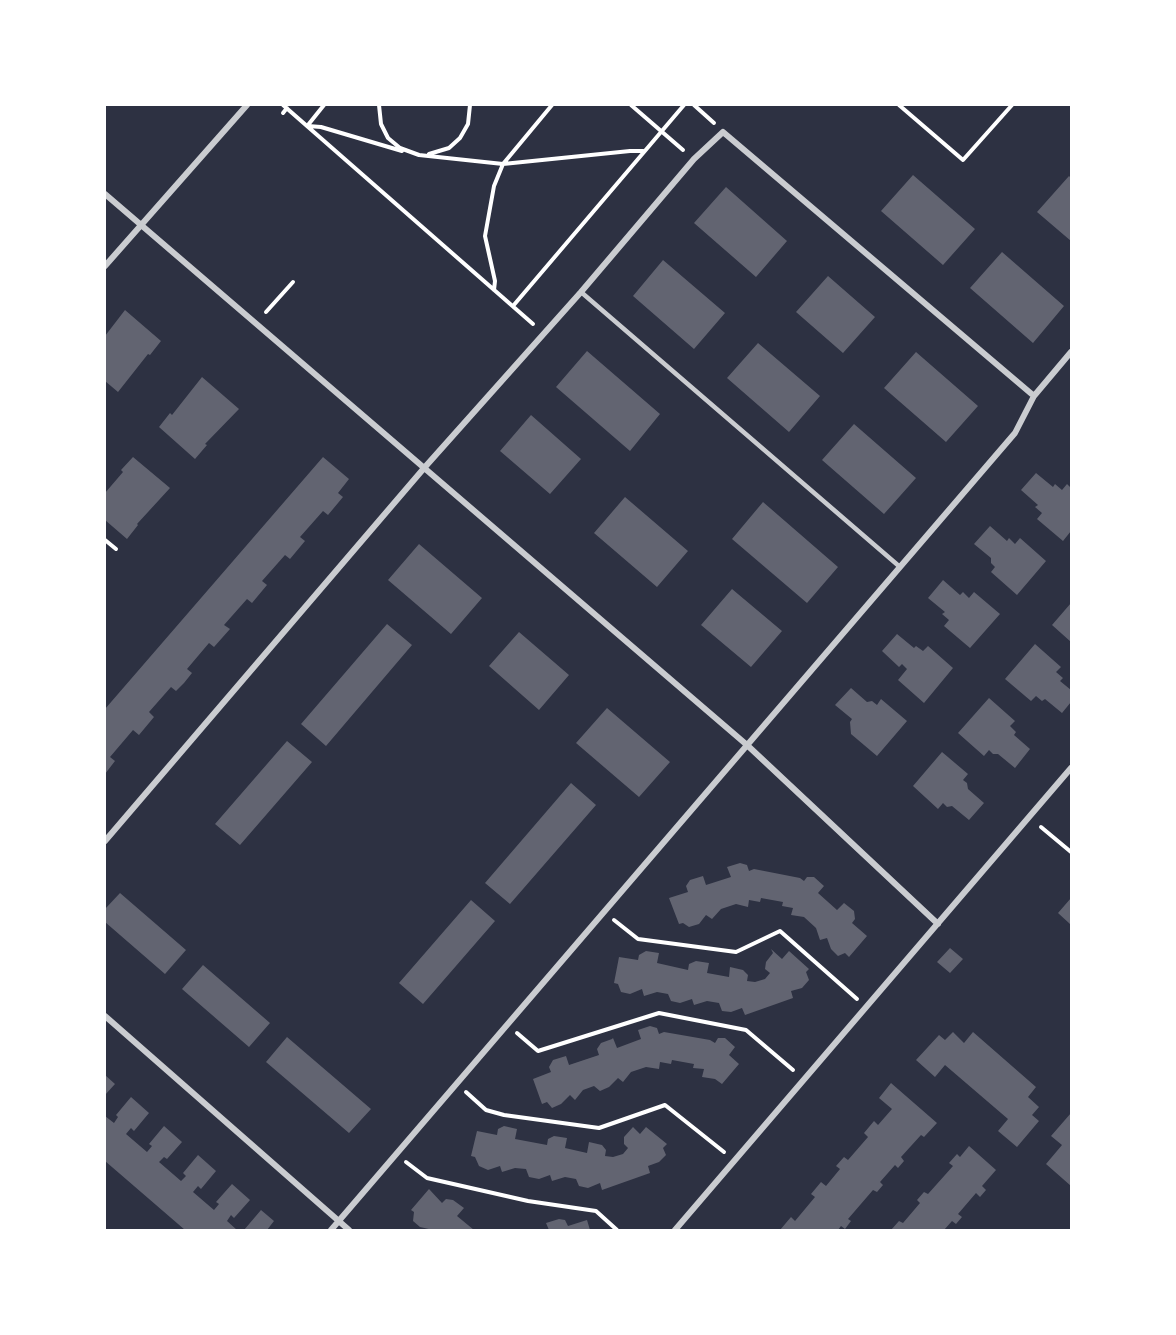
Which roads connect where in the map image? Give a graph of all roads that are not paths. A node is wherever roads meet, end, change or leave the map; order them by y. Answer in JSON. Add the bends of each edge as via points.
{"nodes":[{"id":1,"x":247,"y":105,"type":"edge"},
{"id":2,"x":105,"y":194,"type":"edge"},
{"id":3,"x":141,"y":225,"type":"junction"},
{"id":4,"x":105,"y":266,"type":"edge"},
{"id":5,"x":581,"y":292,"type":"junction"},
{"id":6,"x":1071,"y":351,"type":"edge"},
{"id":7,"x":1034,"y":396,"type":"junction"},
{"id":8,"x":424,"y":467,"type":"junction"},
{"id":9,"x":900,"y":567,"type":"junction"},
{"id":10,"x":747,"y":745,"type":"junction"},
{"id":11,"x":1071,"y":768,"type":"edge"},
{"id":12,"x":105,"y":841,"type":"edge"},
{"id":13,"x":939,"y":924,"type":"junction"},
{"id":14,"x":105,"y":1016,"type":"edge"},
{"id":15,"x":339,"y":1221,"type":"junction"},
{"id":16,"x":331,"y":1230,"type":"edge"},
{"id":17,"x":349,"y":1230,"type":"edge"},
{"id":18,"x":675,"y":1230,"type":"edge"}],
"edges":[{"from":1,"to":3,"type":"street"},
{"from":2,"to":3,"type":"street"},
{"from":3,"to":4,"type":"street"},
{"from":3,"to":8,"type":"street"},
{"from":5,"to":7,"type":"street","via":[[694,159],[723,132]]},
{"from":5,"to":8,"type":"street"},
{"from":5,"to":9,"type":"lane"},
{"from":6,"to":7,"type":"street"},
{"from":7,"to":9,"type":"street","via":[[1015,433]]},
{"from":8,"to":10,"type":"street"},
{"from":8,"to":12,"type":"street"},
{"from":9,"to":10,"type":"street"},
{"from":10,"to":13,"type":"street"},
{"from":10,"to":15,"type":"street"},
{"from":11,"to":13,"type":"street"},
{"from":13,"to":18,"type":"street"},
{"from":14,"to":15,"type":"street"},
{"from":15,"to":16,"type":"street"},
{"from":15,"to":17,"type":"street"}]}
